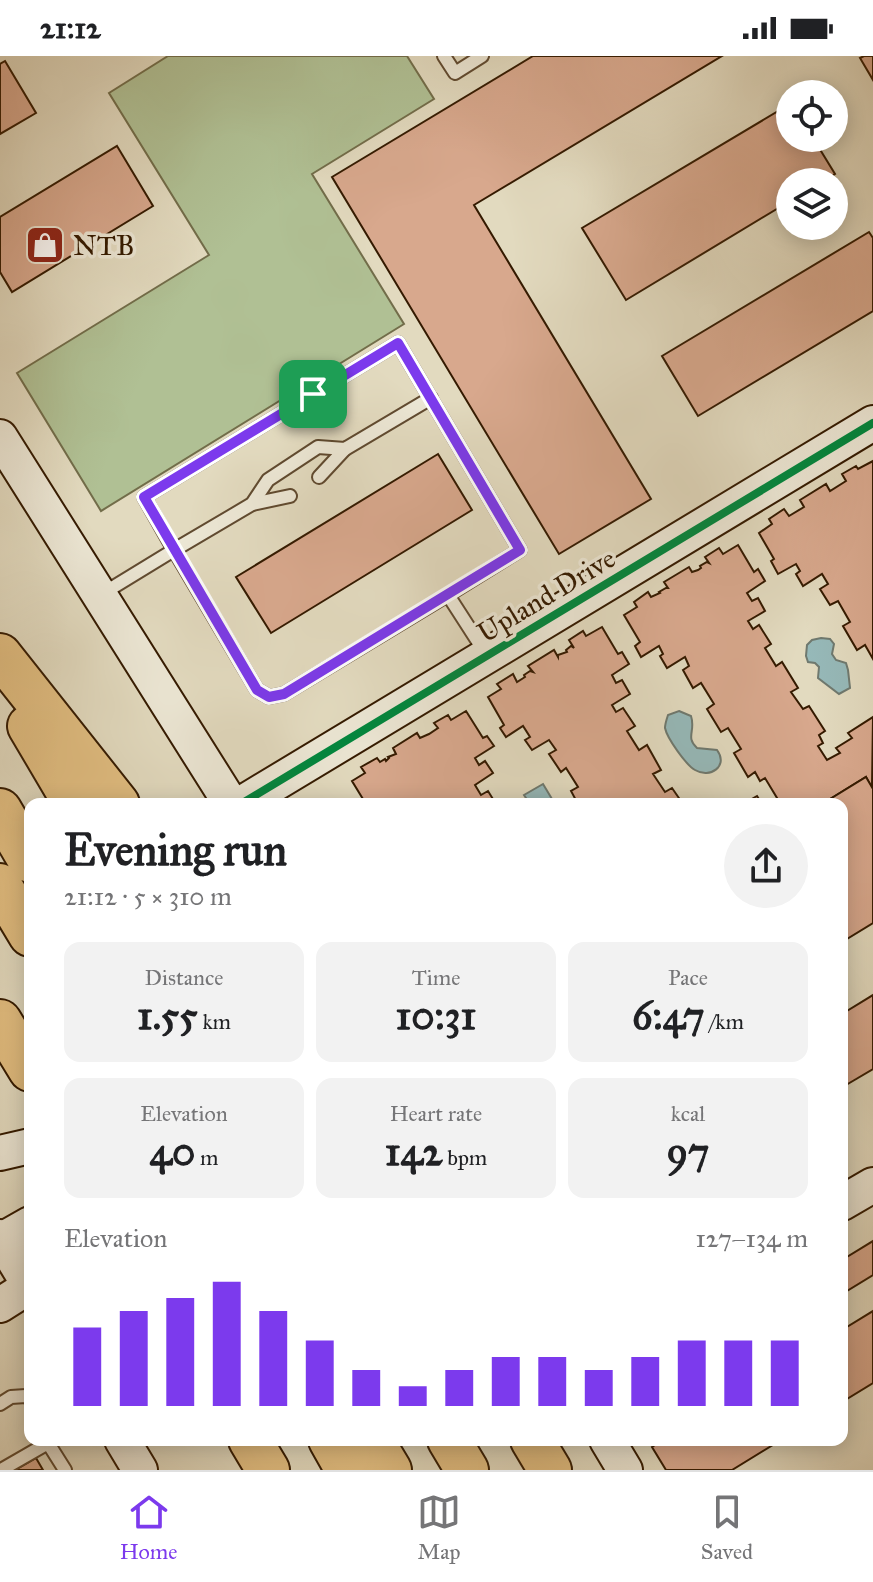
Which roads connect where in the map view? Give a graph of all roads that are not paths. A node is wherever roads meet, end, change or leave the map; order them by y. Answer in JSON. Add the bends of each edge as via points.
{"nodes":[{"id":1,"x":444,"y":56,"type":"edge"},
{"id":2,"x":482,"y":56,"type":"edge"},
{"id":3,"x":431,"y":398,"type":"junction"},
{"id":4,"x":873,"y":423,"type":"edge"},
{"id":5,"x":0,"y":437,"type":"edge"},
{"id":6,"x":345,"y":449,"type":"junction"},
{"id":7,"x":319,"y":477,"type":"dead end"},
{"id":8,"x":290,"y":496,"type":"dead end"},
{"id":9,"x":252,"y":504,"type":"junction"},
{"id":10,"x":174,"y":550,"type":"junction"},
{"id":11,"x":100,"y":595,"type":"junction"},
{"id":12,"x":448,"y":595,"type":"junction"},
{"id":13,"x":0,"y":655,"type":"edge"},
{"id":14,"x":487,"y":656,"type":"junction"},
{"id":15,"x":0,"y":677,"type":"edge"},
{"id":16,"x":71,"y":798,"type":"edge"},
{"id":17,"x":113,"y":798,"type":"edge"},
{"id":18,"x":227,"y":798,"type":"edge"},
{"id":19,"x":251,"y":798,"type":"edge"},
{"id":20,"x":0,"y":810,"type":"edge"},
{"id":21,"x":24,"y":851,"type":"edge"},
{"id":22,"x":0,"y":885,"type":"edge"},
{"id":23,"x":24,"y":925,"type":"edge"},
{"id":24,"x":0,"y":1021,"type":"edge"},
{"id":25,"x":24,"y":1060,"type":"edge"},
{"id":26,"x":24,"y":1147,"type":"edge"},
{"id":27,"x":0,"y":1153,"type":"edge"},
{"id":28,"x":873,"y":1185,"type":"edge"},
{"id":29,"x":848,"y":1200,"type":"edge"},
{"id":30,"x":8,"y":1236,"type":"edge"},
{"id":31,"x":24,"y":1272,"type":"edge"},
{"id":32,"x":24,"y":1290,"type":"edge"},
{"id":33,"x":0,"y":1305,"type":"edge"},
{"id":34,"x":24,"y":1396,"type":"edge"},
{"id":35,"x":0,"y":1404,"type":"edge"},
{"id":36,"x":44,"y":1446,"type":"edge"},
{"id":37,"x":53,"y":1446,"type":"edge"},
{"id":38,"x":126,"y":1446,"type":"edge"},
{"id":39,"x":254,"y":1446,"type":"edge"},
{"id":40,"x":333,"y":1446,"type":"edge"},
{"id":41,"x":376,"y":1446,"type":"edge"},
{"id":42,"x":453,"y":1446,"type":"edge"},
{"id":43,"x":536,"y":1446,"type":"edge"},
{"id":44,"x":611,"y":1446,"type":"edge"},
{"id":45,"x":1,"y":1470,"type":"edge"},
{"id":46,"x":65,"y":1470,"type":"edge"},
{"id":47,"x":140,"y":1470,"type":"edge"},
{"id":48,"x":268,"y":1470,"type":"edge"},
{"id":49,"x":347,"y":1470,"type":"edge"},
{"id":50,"x":390,"y":1470,"type":"edge"},
{"id":51,"x":467,"y":1470,"type":"edge"},
{"id":52,"x":550,"y":1470,"type":"edge"},
{"id":53,"x":625,"y":1470,"type":"edge"}],
"edges":[{"from":1,"to":2,"type":"lane","via":[[455,73]]},
{"from":3,"to":6,"type":"lane"},
{"from":3,"to":10,"type":"lane","via":[[398,343],[144,497]]},
{"from":3,"to":12,"type":"lane","via":[[520,550]]},
{"from":4,"to":14,"type":"street","name":"Upland Drive"},
{"from":5,"to":11,"type":"street"},
{"from":6,"to":7,"type":"lane"},
{"from":6,"to":9,"type":"lane","via":[[318,447],[268,480]]},
{"from":8,"to":9,"type":"lane"},
{"from":9,"to":10,"type":"lane"},
{"from":10,"to":11,"type":"lane"},
{"from":10,"to":12,"type":"lane","via":[[257,690],[269,697],[284,694]]},
{"from":11,"to":18,"type":"street"},
{"from":12,"to":14,"type":"lane"},
{"from":13,"to":17,"type":"highway"},
{"from":14,"to":19,"type":"street","name":"Upland Drive"},
{"from":15,"to":16,"type":"highway"},
{"from":20,"to":21,"type":"highway"},
{"from":22,"to":23,"type":"highway"},
{"from":24,"to":25,"type":"highway"},
{"from":26,"to":27,"type":"street"},
{"from":28,"to":29,"type":"street"},
{"from":30,"to":31,"type":"street"},
{"from":32,"to":33,"type":"street"},
{"from":34,"to":35,"type":"lane"},
{"from":36,"to":45,"type":"lane"},
{"from":37,"to":46,"type":"lane"},
{"from":38,"to":47,"type":"street"},
{"from":39,"to":48,"type":"highway"},
{"from":40,"to":49,"type":"highway"},
{"from":41,"to":50,"type":"highway"},
{"from":42,"to":51,"type":"highway"},
{"from":43,"to":52,"type":"highway"},
{"from":44,"to":53,"type":"street"}]}
